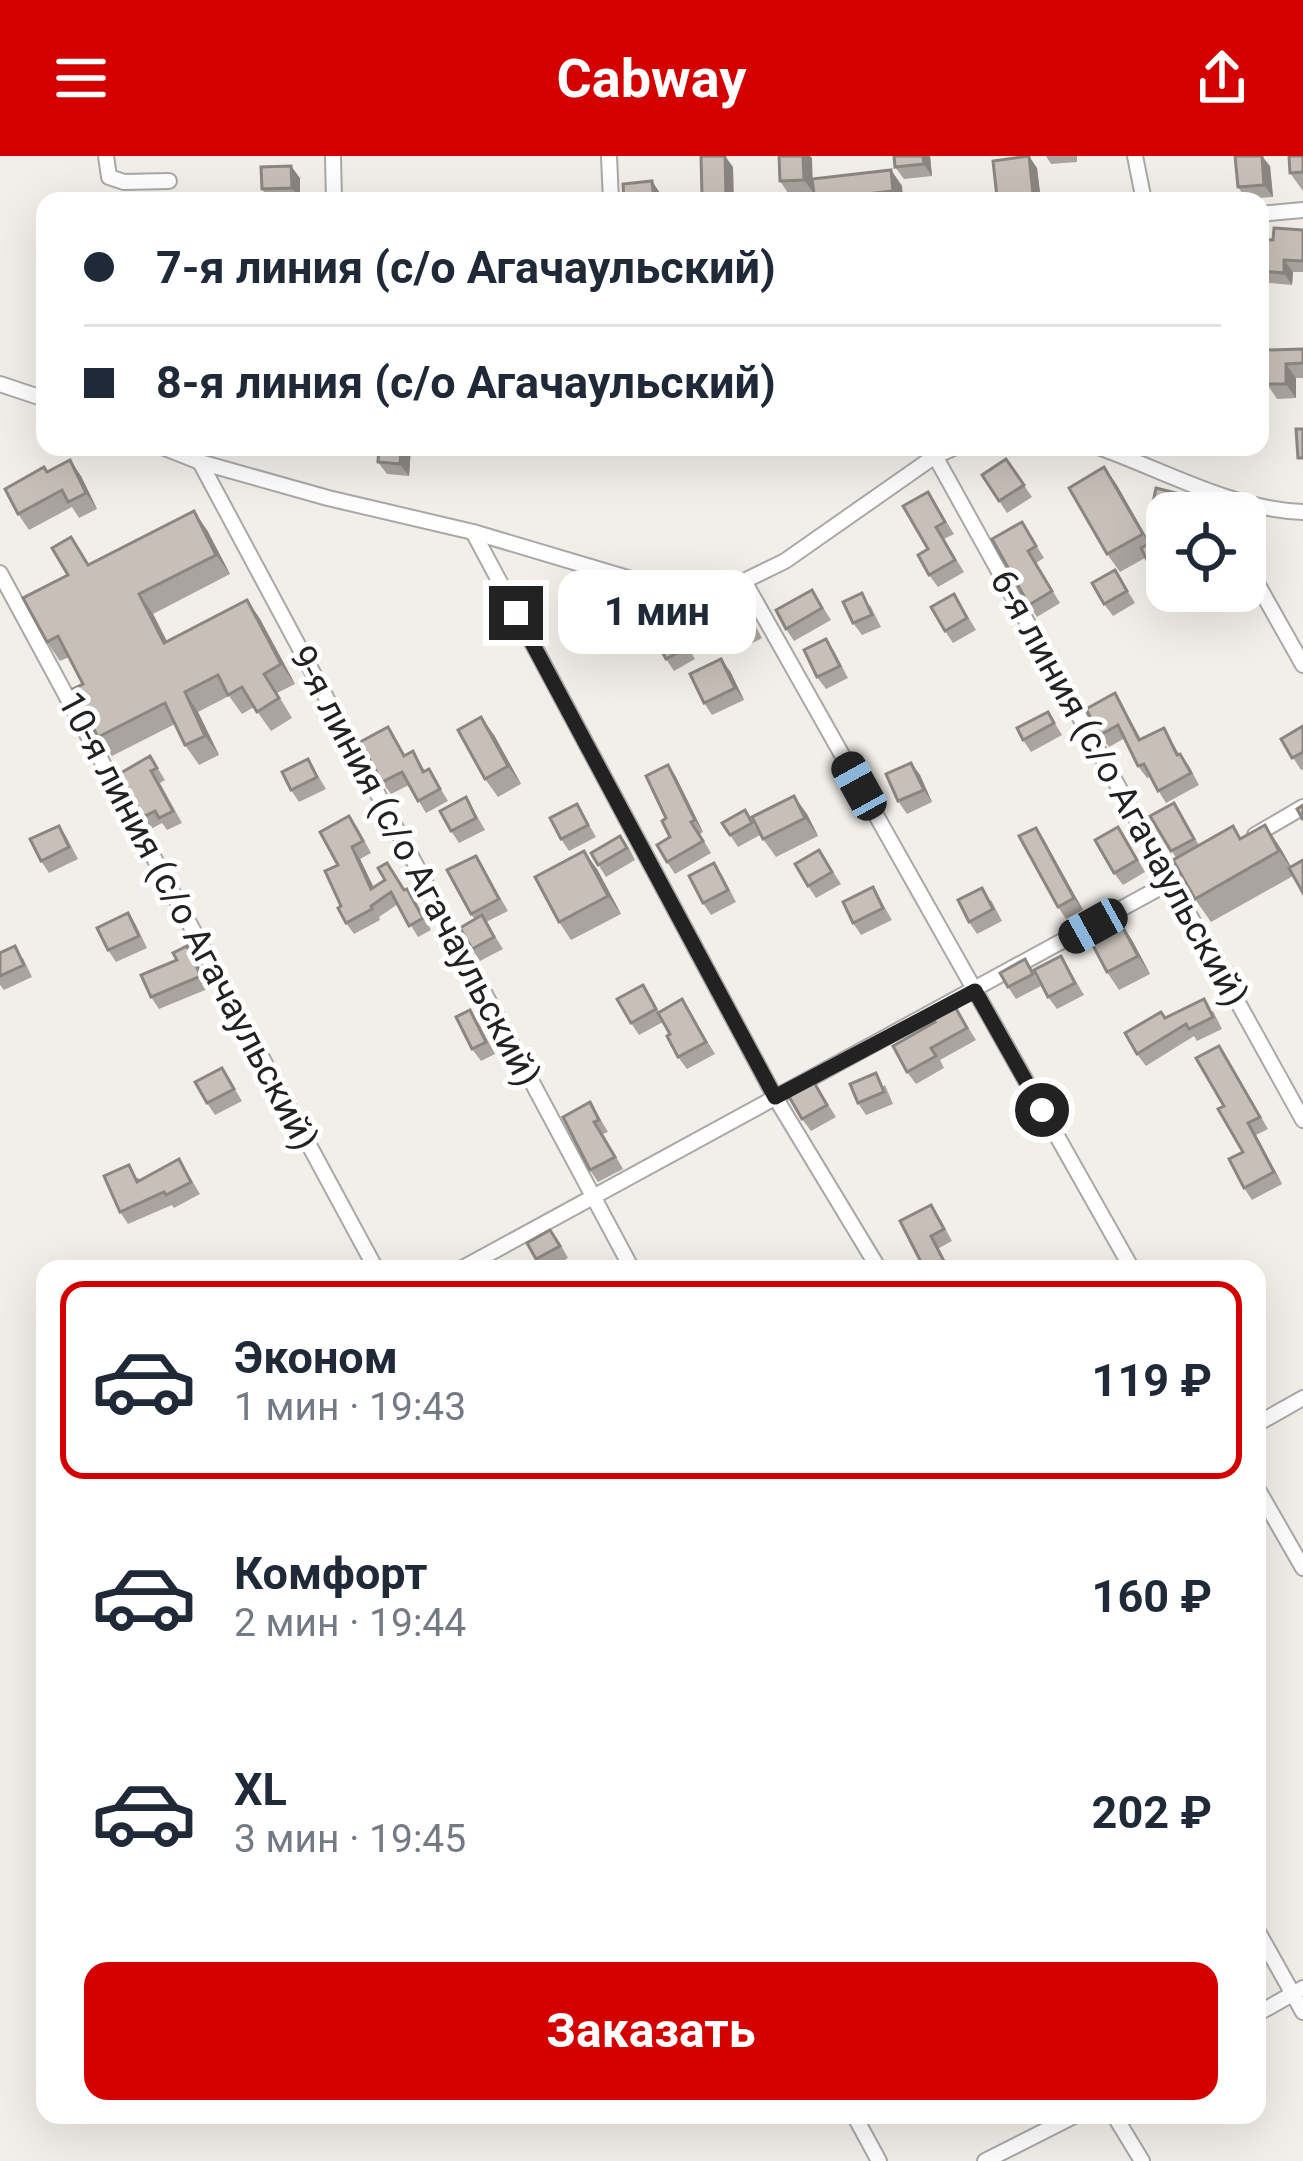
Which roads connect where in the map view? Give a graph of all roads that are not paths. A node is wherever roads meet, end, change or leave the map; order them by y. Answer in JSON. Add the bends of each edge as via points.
{"nodes":[{"id":1,"x":106,"y":156,"type":"edge"},
{"id":2,"x":333,"y":156,"type":"edge"},
{"id":3,"x":622,"y":156,"type":"edge"},
{"id":4,"x":1135,"y":156,"type":"edge"},
{"id":5,"x":609,"y":157,"type":"edge"},
{"id":6,"x":169,"y":181,"type":"dead end"},
{"id":7,"x":334,"y":192,"type":"edge"},
{"id":8,"x":611,"y":192,"type":"edge"},
{"id":9,"x":1142,"y":192,"type":"edge"},
{"id":10,"x":1303,"y":210,"type":"edge"},
{"id":11,"x":1269,"y":213,"type":"edge"},
{"id":12,"x":0,"y":384,"type":"edge"},
{"id":13,"x":36,"y":396,"type":"edge"},
{"id":14,"x":185,"y":456,"type":"edge"},
{"id":15,"x":934,"y":456,"type":"joint"},
{"id":16,"x":1120,"y":456,"type":"edge"},
{"id":17,"x":200,"y":462,"type":"junction"},
{"id":18,"x":1205,"y":492,"type":"edge"},
{"id":19,"x":1266,"y":510,"type":"edge"},
{"id":20,"x":1303,"y":512,"type":"edge"},
{"id":21,"x":473,"y":532,"type":"junction"},
{"id":22,"x":0,"y":573,"type":"edge"},
{"id":23,"x":744,"y":580,"type":"junction"},
{"id":24,"x":1266,"y":599,"type":"edge"},
{"id":25,"x":1303,"y":665,"type":"edge"},
{"id":26,"x":1303,"y":807,"type":"edge"},
{"id":27,"x":1247,"y":839,"type":"edge"},
{"id":28,"x":1210,"y":860,"type":"edge"},
{"id":29,"x":1172,"y":882,"type":"junction"},
{"id":30,"x":975,"y":991,"type":"junction"},
{"id":31,"x":775,"y":1097,"type":"junction"},
{"id":32,"x":1303,"y":1120,"type":"edge"},
{"id":33,"x":591,"y":1197,"type":"junction"},
{"id":34,"x":371,"y":1260,"type":"edge"},
{"id":35,"x":477,"y":1260,"type":"edge"},
{"id":36,"x":627,"y":1260,"type":"edge"},
{"id":37,"x":874,"y":1260,"type":"edge"},
{"id":38,"x":1127,"y":1260,"type":"edge"},
{"id":39,"x":1303,"y":1398,"type":"edge"},
{"id":40,"x":1266,"y":1419,"type":"edge"},
{"id":41,"x":1266,"y":1504,"type":"edge"},
{"id":42,"x":1303,"y":1568,"type":"edge"},
{"id":43,"x":1266,"y":1943,"type":"edge"},
{"id":44,"x":1298,"y":1991,"type":"edge"},
{"id":45,"x":1266,"y":2009,"type":"edge"},
{"id":46,"x":1303,"y":2012,"type":"edge"},
{"id":47,"x":859,"y":2124,"type":"edge"},
{"id":48,"x":1058,"y":2124,"type":"edge"},
{"id":49,"x":1119,"y":2124,"type":"edge"},
{"id":50,"x":879,"y":2161,"type":"edge"},
{"id":51,"x":986,"y":2161,"type":"edge"},
{"id":52,"x":1142,"y":2161,"type":"edge"}],
"edges":[{"from":1,"to":6,"type":"street","via":[[109,177]]},
{"from":2,"to":7,"type":"street"},
{"from":3,"to":5,"type":"street"},
{"from":4,"to":9,"type":"street"},
{"from":5,"to":8,"type":"street"},
{"from":10,"to":11,"type":"street"},
{"from":12,"to":13,"type":"street"},
{"from":14,"to":17,"type":"street"},
{"from":15,"to":23,"type":"street","via":[[785,561]]},
{"from":15,"to":29,"type":"street","name":"6-я линия (с/о Агачаульский)"},
{"from":16,"to":18,"type":"street"},
{"from":17,"to":21,"type":"street"},
{"from":17,"to":33,"type":"street","name":"9-я линия (с/о Агачаульский)"},
{"from":19,"to":20,"type":"street"},
{"from":21,"to":23,"type":"street","via":[[687,589]]},
{"from":21,"to":31,"type":"street"},
{"from":22,"to":34,"type":"street","name":"10-я линия (с/о Агачаульский)"},
{"from":23,"to":30,"type":"street"},
{"from":24,"to":25,"type":"street"},
{"from":26,"to":27,"type":"street"},
{"from":28,"to":29,"type":"street"},
{"from":29,"to":30,"type":"street"},
{"from":29,"to":32,"type":"street","name":"6-я линия (с/о Агачаульский)"},
{"from":30,"to":31,"type":"street"},
{"from":30,"to":38,"type":"street"},
{"from":31,"to":33,"type":"street"},
{"from":31,"to":37,"type":"street"},
{"from":33,"to":35,"type":"street"},
{"from":33,"to":36,"type":"street","name":"9-я линия (с/о Агачаульский)"},
{"from":39,"to":40,"type":"street"},
{"from":41,"to":42,"type":"street"},
{"from":43,"to":44,"type":"street"},
{"from":44,"to":45,"type":"street"},
{"from":44,"to":46,"type":"street"},
{"from":47,"to":50,"type":"street"},
{"from":48,"to":51,"type":"street"},
{"from":49,"to":52,"type":"street"}]}
